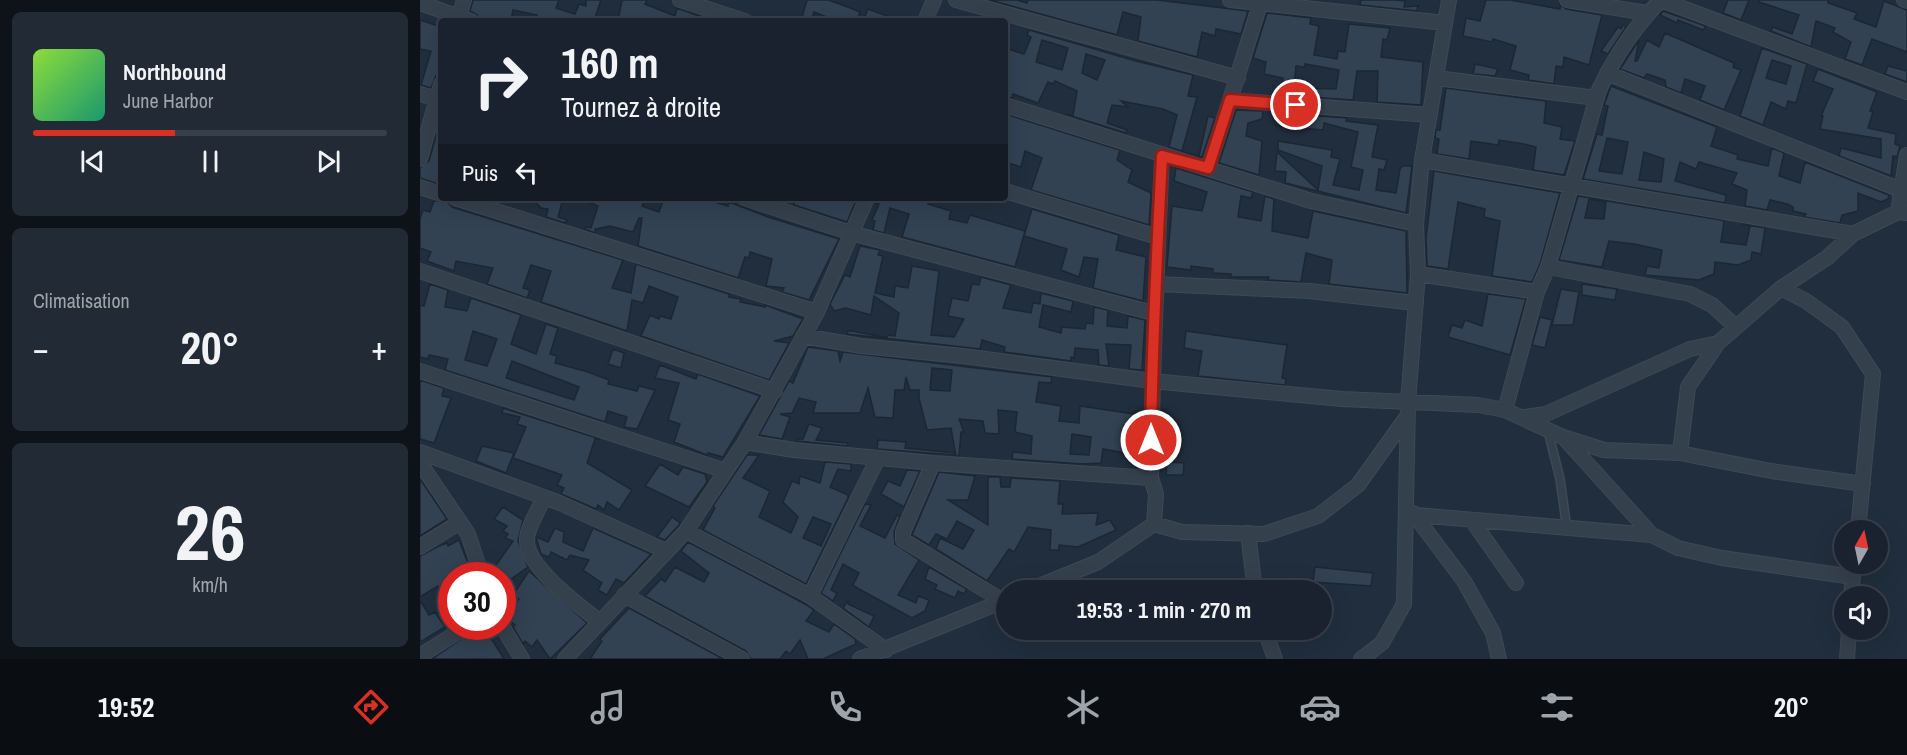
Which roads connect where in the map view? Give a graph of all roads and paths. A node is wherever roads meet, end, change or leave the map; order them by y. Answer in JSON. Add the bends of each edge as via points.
{"nodes":[{"id":1,"x":464,"y":0,"type":"edge"},
{"id":2,"x":680,"y":0,"type":"edge"},
{"id":3,"x":934,"y":0,"type":"edge"},
{"id":4,"x":956,"y":0,"type":"edge"},
{"id":5,"x":1230,"y":0,"type":"edge"},
{"id":6,"x":1449,"y":0,"type":"edge"},
{"id":7,"x":1567,"y":0,"type":"edge"},
{"id":8,"x":1661,"y":0,"type":"edge"},
{"id":9,"x":420,"y":3,"type":"edge"},
{"id":10,"x":1260,"y":4,"type":"junction"},
{"id":11,"x":1647,"y":13,"type":"junction"},
{"id":12,"x":458,"y":18,"type":"edge"},
{"id":13,"x":463,"y":18,"type":"edge"},
{"id":14,"x":736,"y":18,"type":"edge"},
{"id":15,"x":926,"y":18,"type":"edge"},
{"id":16,"x":1445,"y":23,"type":"junction"},
{"id":17,"x":1607,"y":73,"type":"junction"},
{"id":18,"x":1238,"y":78,"type":"junction"},
{"id":19,"x":1436,"y":78,"type":"junction"},
{"id":20,"x":1907,"y":92,"type":"edge"},
{"id":21,"x":420,"y":94,"type":"edge"},
{"id":22,"x":1597,"y":98,"type":"junction"},
{"id":23,"x":438,"y":99,"type":"edge"},
{"id":24,"x":1230,"y":100,"type":"junction"},
{"id":25,"x":438,"y":102,"type":"edge"},
{"id":26,"x":1008,"y":106,"type":"edge"},
{"id":27,"x":1430,"y":115,"type":"junction"},
{"id":28,"x":1907,"y":155,"type":"edge"},
{"id":29,"x":1162,"y":156,"type":"junction"},
{"id":30,"x":420,"y":159,"type":"edge"},
{"id":31,"x":1422,"y":160,"type":"junction"},
{"id":32,"x":1208,"y":168,"type":"junction"},
{"id":33,"x":1573,"y":185,"type":"junction"},
{"id":34,"x":420,"y":187,"type":"edge"},
{"id":35,"x":1901,"y":190,"type":"junction"},
{"id":36,"x":1008,"y":192,"type":"edge"},
{"id":37,"x":438,"y":193,"type":"edge"},
{"id":38,"x":464,"y":201,"type":"edge"},
{"id":39,"x":753,"y":201,"type":"edge"},
{"id":40,"x":866,"y":201,"type":"edge"},
{"id":41,"x":1902,"y":212,"type":"edge"},
{"id":42,"x":1416,"y":224,"type":"junction"},
{"id":43,"x":851,"y":233,"type":"junction"},
{"id":44,"x":1853,"y":234,"type":"junction"},
{"id":45,"x":1158,"y":237,"type":"junction"},
{"id":46,"x":1548,"y":267,"type":"junction"},
{"id":47,"x":420,"y":271,"type":"edge"},
{"id":48,"x":1418,"y":274,"type":"junction"},
{"id":49,"x":1157,"y":284,"type":"junction"},
{"id":50,"x":1781,"y":288,"type":"junction"},
{"id":51,"x":1537,"y":292,"type":"junction"},
{"id":52,"x":1416,"y":303,"type":"junction"},
{"id":53,"x":817,"y":312,"type":"junction"},
{"id":54,"x":1154,"y":313,"type":"junction"},
{"id":55,"x":1736,"y":327,"type":"junction"},
{"id":56,"x":803,"y":336,"type":"junction"},
{"id":57,"x":1718,"y":344,"type":"junction"},
{"id":58,"x":420,"y":371,"type":"edge"},
{"id":59,"x":1152,"y":381,"type":"junction"},
{"id":60,"x":775,"y":391,"type":"junction"},
{"id":61,"x":1408,"y":409,"type":"junction"},
{"id":62,"x":1505,"y":410,"type":"junction"},
{"id":63,"x":1524,"y":417,"type":"junction"},
{"id":64,"x":1548,"y":430,"type":"junction"},
{"id":65,"x":1563,"y":437,"type":"junction"},
{"id":66,"x":745,"y":442,"type":"junction"},
{"id":67,"x":420,"y":452,"type":"edge"},
{"id":68,"x":1680,"y":453,"type":"junction"},
{"id":69,"x":878,"y":458,"type":"junction"},
{"id":70,"x":420,"y":462,"type":"edge"},
{"id":71,"x":933,"y":463,"type":"junction"},
{"id":72,"x":726,"y":471,"type":"junction"},
{"id":73,"x":1151,"y":478,"type":"junction"},
{"id":74,"x":1863,"y":484,"type":"junction"},
{"id":75,"x":544,"y":497,"type":"junction"},
{"id":76,"x":1412,"y":513,"type":"junction"},
{"id":77,"x":1859,"y":520,"type":"edge"},
{"id":78,"x":460,"y":522,"type":"junction"},
{"id":79,"x":1473,"y":522,"type":"junction"},
{"id":80,"x":1154,"y":524,"type":"junction"},
{"id":81,"x":1567,"y":529,"type":"junction"},
{"id":82,"x":686,"y":531,"type":"junction"},
{"id":83,"x":1248,"y":533,"type":"junction"},
{"id":84,"x":1652,"y":535,"type":"junction"},
{"id":85,"x":420,"y":547,"type":"edge"},
{"id":86,"x":666,"y":551,"type":"junction"},
{"id":87,"x":477,"y":562,"type":"edge"},
{"id":88,"x":1834,"y":569,"type":"edge"},
{"id":89,"x":1054,"y":580,"type":"edge"},
{"id":90,"x":1254,"y":580,"type":"edge"},
{"id":91,"x":1516,"y":583,"type":"dead end"},
{"id":92,"x":624,"y":595,"type":"junction"},
{"id":93,"x":996,"y":595,"type":"edge"},
{"id":94,"x":810,"y":596,"type":"junction"},
{"id":95,"x":996,"y":604,"type":"edge"},
{"id":96,"x":600,"y":621,"type":"junction"},
{"id":97,"x":445,"y":640,"type":"edge"},
{"id":98,"x":510,"y":640,"type":"edge"},
{"id":99,"x":1268,"y":640,"type":"edge"},
{"id":100,"x":1848,"y":640,"type":"edge"},
{"id":101,"x":886,"y":650,"type":"junction"},
{"id":102,"x":420,"y":656,"type":"edge"},
{"id":103,"x":522,"y":659,"type":"edge"},
{"id":104,"x":566,"y":659,"type":"edge"},
{"id":105,"x":742,"y":659,"type":"edge"},
{"id":106,"x":860,"y":659,"type":"edge"},
{"id":107,"x":1275,"y":659,"type":"edge"},
{"id":108,"x":1361,"y":659,"type":"edge"},
{"id":109,"x":1499,"y":659,"type":"edge"},
{"id":110,"x":1847,"y":659,"type":"edge"}],
"edges":[{"from":1,"to":13,"type":"street"},
{"from":2,"to":14,"type":"street"},
{"from":3,"to":15,"type":"street"},
{"from":4,"to":18,"type":"street"},
{"from":5,"to":10,"type":"street"},
{"from":6,"to":16,"type":"street"},
{"from":7,"to":11,"type":"street"},
{"from":8,"to":11,"type":"street"},
{"from":8,"to":20,"type":"street"},
{"from":9,"to":12,"type":"street"},
{"from":10,"to":16,"type":"street"},
{"from":10,"to":18,"type":"street"},
{"from":11,"to":17,"type":"street"},
{"from":16,"to":19,"type":"street"},
{"from":17,"to":22,"type":"street"},
{"from":17,"to":35,"type":"street"},
{"from":18,"to":24,"type":"street"},
{"from":19,"to":22,"type":"street"},
{"from":19,"to":27,"type":"street"},
{"from":21,"to":23,"type":"street"},
{"from":22,"to":33,"type":"street"},
{"from":24,"to":27,"type":"street"},
{"from":24,"to":32,"type":"street"},
{"from":25,"to":30,"type":"street"},
{"from":26,"to":29,"type":"street"},
{"from":27,"to":31,"type":"street"},
{"from":28,"to":35,"type":"street"},
{"from":29,"to":32,"type":"street"},
{"from":29,"to":45,"type":"street"},
{"from":31,"to":33,"type":"street"},
{"from":31,"to":42,"type":"street"},
{"from":32,"to":42,"type":"street","via":[[1311,201]]},
{"from":33,"to":44,"type":"street"},
{"from":33,"to":46,"type":"street"},
{"from":34,"to":37,"type":"street"},
{"from":35,"to":41,"type":"street"},
{"from":36,"to":45,"type":"street"},
{"from":38,"to":53,"type":"street"},
{"from":39,"to":43,"type":"street"},
{"from":40,"to":43,"type":"street"},
{"from":41,"to":44,"type":"street"},
{"from":42,"to":48,"type":"street"},
{"from":43,"to":53,"type":"street"},
{"from":43,"to":54,"type":"street"},
{"from":44,"to":50,"type":"street","via":[[1828,257]]},
{"from":45,"to":49,"type":"street"},
{"from":46,"to":51,"type":"street"},
{"from":46,"to":55,"type":"street","via":[[1690,294],[1712,305]]},
{"from":47,"to":60,"type":"street"},
{"from":48,"to":51,"type":"street"},
{"from":48,"to":52,"type":"street"},
{"from":49,"to":52,"type":"street","via":[[1310,291]]},
{"from":49,"to":54,"type":"street"},
{"from":50,"to":55,"type":"street"},
{"from":50,"to":74,"type":"street","via":[[1842,327],[1873,374]]},
{"from":51,"to":62,"type":"street"},
{"from":52,"to":61,"type":"street"},
{"from":53,"to":56,"type":"street"},
{"from":54,"to":59,"type":"street"},
{"from":55,"to":57,"type":"street"},
{"from":56,"to":59,"type":"street"},
{"from":56,"to":60,"type":"street"},
{"from":57,"to":63,"type":"street","via":[[1690,349],[1546,414]]},
{"from":57,"to":68,"type":"street","via":[[1688,387]]},
{"from":58,"to":72,"type":"street"},
{"from":59,"to":61,"type":"street"},
{"from":59,"to":73,"type":"street"},
{"from":60,"to":66,"type":"street"},
{"from":61,"to":62,"type":"street","via":[[1478,405]]},
{"from":61,"to":76,"type":"street"},
{"from":61,"to":83,"type":"street","via":[[1358,485],[1318,516],[1264,534]]},
{"from":62,"to":63,"type":"street"},
{"from":63,"to":64,"type":"street"},
{"from":64,"to":65,"type":"street"},
{"from":64,"to":81,"type":"lane"},
{"from":65,"to":68,"type":"street","via":[[1604,450]]},
{"from":65,"to":84,"type":"street"},
{"from":66,"to":69,"type":"street"},
{"from":66,"to":72,"type":"street"},
{"from":67,"to":75,"type":"street"},
{"from":68,"to":74,"type":"street"},
{"from":69,"to":71,"type":"street"},
{"from":69,"to":94,"type":"street"},
{"from":70,"to":78,"type":"street"},
{"from":71,"to":73,"type":"street"},
{"from":71,"to":93,"type":"street","via":[[903,540]]},
{"from":72,"to":82,"type":"street"},
{"from":73,"to":80,"type":"street","via":[[1156,494]]},
{"from":74,"to":77,"type":"street"},
{"from":75,"to":86,"type":"street"},
{"from":75,"to":96,"type":"street","via":[[527,539],[528,552],[570,599]]},
{"from":76,"to":79,"type":"street"},
{"from":76,"to":108,"type":"street","via":[[1404,604],[1382,643]]},
{"from":76,"to":109,"type":"street","via":[[1468,589],[1493,633]]},
{"from":78,"to":85,"type":"street"},
{"from":78,"to":87,"type":"street"},
{"from":79,"to":81,"type":"street"},
{"from":79,"to":91,"type":"street"},
{"from":80,"to":83,"type":"street","via":[[1182,532]]},
{"from":80,"to":89,"type":"street","via":[[1098,562]]},
{"from":81,"to":84,"type":"street"},
{"from":82,"to":86,"type":"street"},
{"from":82,"to":94,"type":"street"},
{"from":83,"to":90,"type":"street"},
{"from":84,"to":88,"type":"street","via":[[1678,548],[1722,558]]},
{"from":86,"to":92,"type":"street"},
{"from":92,"to":96,"type":"street"},
{"from":92,"to":105,"type":"street"},
{"from":94,"to":101,"type":"street"},
{"from":95,"to":101,"type":"street"},
{"from":96,"to":104,"type":"street"},
{"from":97,"to":102,"type":"street"},
{"from":98,"to":103,"type":"street"},
{"from":99,"to":107,"type":"street"},
{"from":100,"to":110,"type":"street"},
{"from":101,"to":106,"type":"street"}]}
